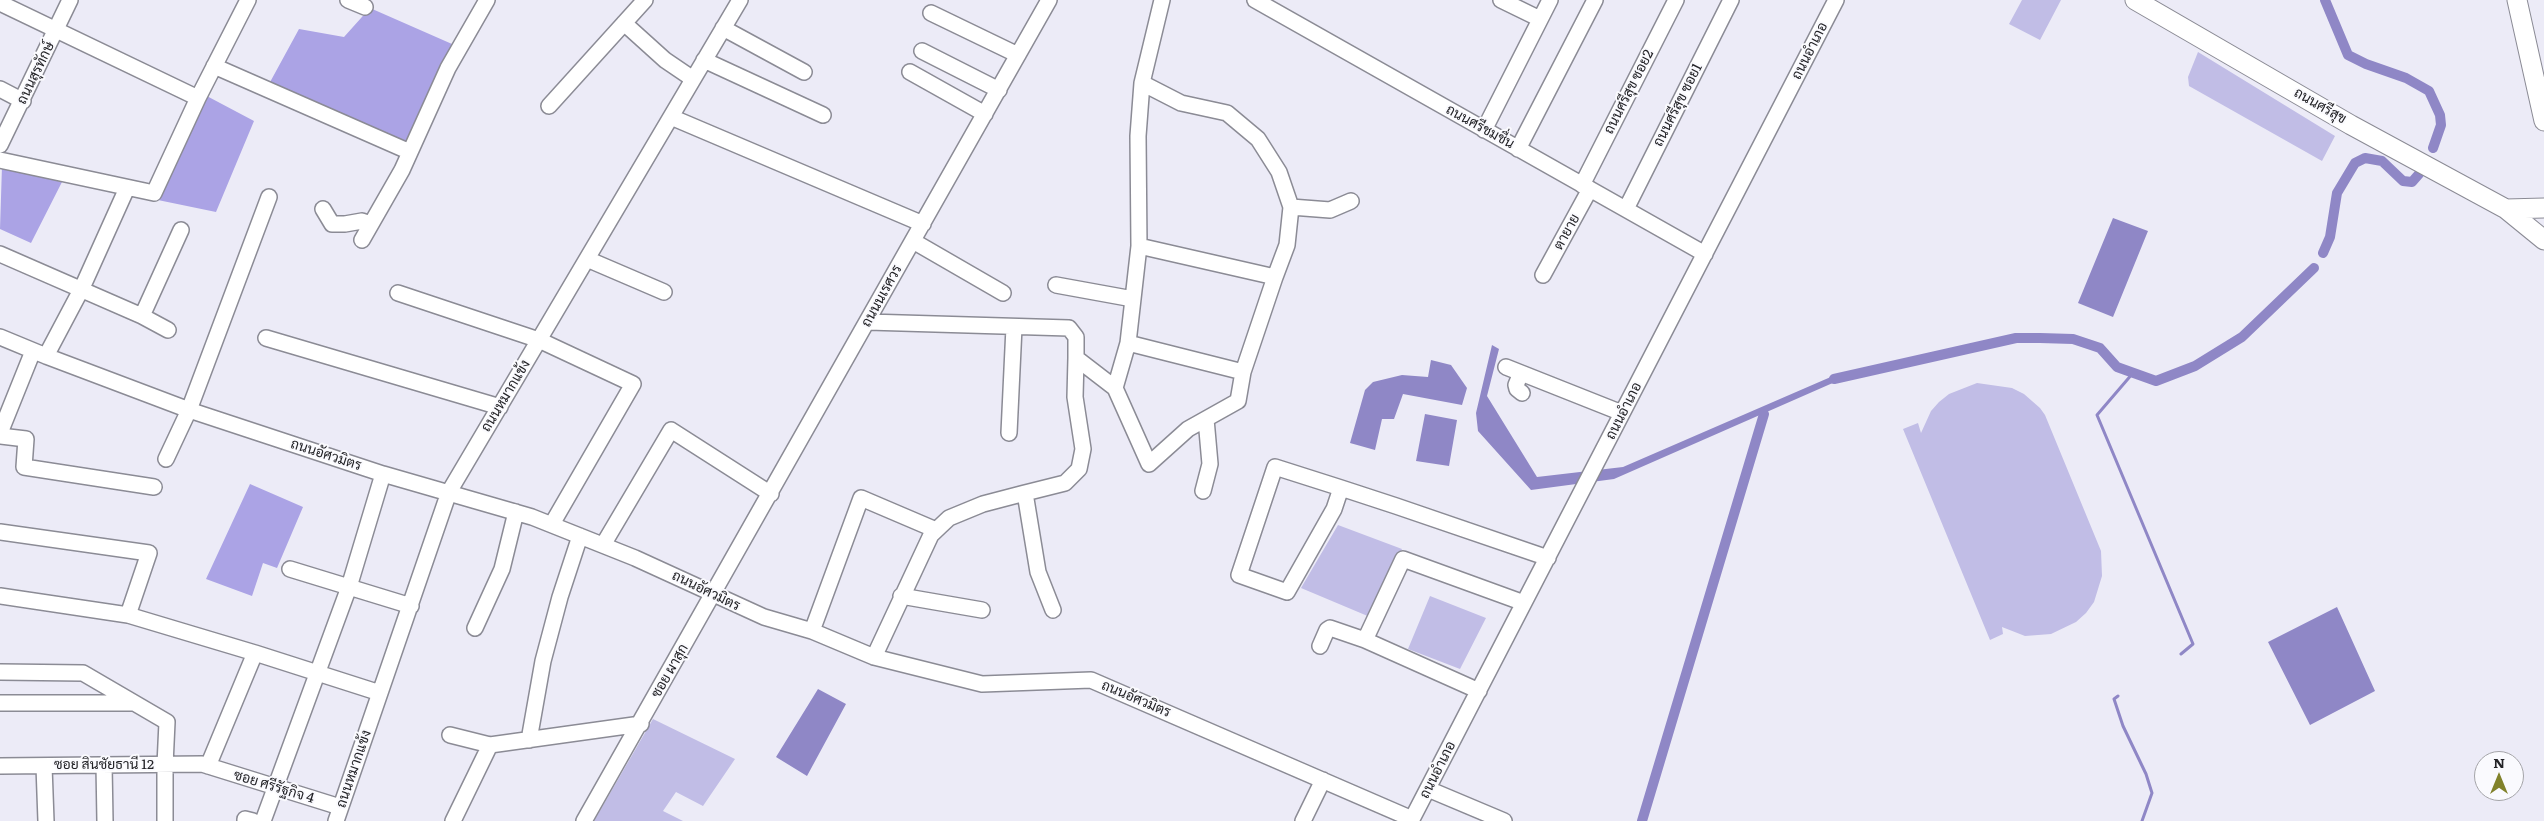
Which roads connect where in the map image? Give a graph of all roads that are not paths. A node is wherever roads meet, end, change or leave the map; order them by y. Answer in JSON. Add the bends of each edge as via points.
{"nodes":[{"id":1,"x":70,"y":0,"type":"edge"},
{"id":2,"x":248,"y":0,"type":"edge"},
{"id":3,"x":348,"y":0,"type":"edge"},
{"id":4,"x":487,"y":0,"type":"edge"},
{"id":5,"x":740,"y":0,"type":"edge"},
{"id":6,"x":1049,"y":0,"type":"edge"},
{"id":7,"x":1162,"y":0,"type":"edge"},
{"id":8,"x":1255,"y":0,"type":"edge"},
{"id":9,"x":1501,"y":0,"type":"edge"},
{"id":10,"x":1550,"y":0,"type":"edge"},
{"id":11,"x":1595,"y":0,"type":"edge"},
{"id":12,"x":1676,"y":0,"type":"edge"},
{"id":13,"x":1731,"y":0,"type":"edge"},
{"id":14,"x":1836,"y":0,"type":"edge"},
{"id":15,"x":2135,"y":0,"type":"edge"},
{"id":16,"x":2517,"y":0,"type":"edge"},
{"id":17,"x":638,"y":2,"type":"edge"},
{"id":18,"x":0,"y":3,"type":"edge"},
{"id":19,"x":365,"y":8,"type":"dead end"},
{"id":20,"x":931,"y":12,"type":"dead end"},
{"id":21,"x":1540,"y":19,"type":"junction"},
{"id":22,"x":624,"y":23,"type":"junction"},
{"id":23,"x":723,"y":28,"type":"junction"},
{"id":24,"x":56,"y":31,"type":"junction"},
{"id":25,"x":922,"y":50,"type":"dead end"},
{"id":26,"x":1018,"y":55,"type":"junction"},
{"id":27,"x":704,"y":60,"type":"junction"},
{"id":28,"x":214,"y":66,"type":"junction"},
{"id":29,"x":804,"y":72,"type":"dead end"},
{"id":30,"x":910,"y":72,"type":"dead end"},
{"id":31,"x":693,"y":79,"type":"junction"},
{"id":32,"x":1142,"y":83,"type":"junction"},
{"id":33,"x":0,"y":89,"type":"edge"},
{"id":34,"x":999,"y":90,"type":"junction"},
{"id":35,"x":198,"y":98,"type":"junction"},
{"id":36,"x":23,"y":101,"type":"junction"},
{"id":37,"x":549,"y":106,"type":"dead end"},
{"id":38,"x":985,"y":114,"type":"junction"},
{"id":39,"x":823,"y":115,"type":"dead end"},
{"id":40,"x":671,"y":117,"type":"junction"},
{"id":41,"x":2544,"y":121,"type":"edge"},
{"id":42,"x":1484,"y":130,"type":"junction"},
{"id":43,"x":0,"y":145,"type":"edge"},
{"id":44,"x":1518,"y":148,"type":"junction"},
{"id":45,"x":410,"y":152,"type":"junction"},
{"id":46,"x":0,"y":160,"type":"edge"},
{"id":47,"x":1586,"y":187,"type":"junction"},
{"id":48,"x":127,"y":188,"type":"junction"},
{"id":49,"x":269,"y":197,"type":"dead end"},
{"id":50,"x":1351,"y":202,"type":"dead end"},
{"id":51,"x":1291,"y":207,"type":"junction"},
{"id":52,"x":2544,"y":208,"type":"edge"},
{"id":53,"x":2506,"y":209,"type":"junction"},
{"id":54,"x":323,"y":210,"type":"dead end"},
{"id":55,"x":1626,"y":210,"type":"junction"},
{"id":56,"x":2544,"y":214,"type":"edge"},
{"id":57,"x":371,"y":224,"type":"junction"},
{"id":58,"x":923,"y":224,"type":"junction"},
{"id":59,"x":181,"y":230,"type":"dead end"},
{"id":60,"x":2544,"y":238,"type":"edge"},
{"id":61,"x":362,"y":240,"type":"dead end"},
{"id":62,"x":913,"y":241,"type":"junction"},
{"id":63,"x":1139,"y":246,"type":"junction"},
{"id":64,"x":0,"y":254,"type":"edge"},
{"id":65,"x":1704,"y":254,"type":"junction"},
{"id":66,"x":587,"y":258,"type":"junction"},
{"id":67,"x":1544,"y":275,"type":"dead end"},
{"id":68,"x":1275,"y":278,"type":"junction"},
{"id":69,"x":1056,"y":285,"type":"dead end"},
{"id":70,"x":82,"y":288,"type":"junction"},
{"id":71,"x":664,"y":292,"type":"dead end"},
{"id":72,"x":398,"y":293,"type":"dead end"},
{"id":73,"x":1003,"y":293,"type":"dead end"},
{"id":74,"x":1133,"y":299,"type":"junction"},
{"id":75,"x":142,"y":316,"type":"junction"},
{"id":76,"x":868,"y":322,"type":"junction"},
{"id":77,"x":1014,"y":326,"type":"junction"},
{"id":78,"x":168,"y":330,"type":"dead end"},
{"id":79,"x":0,"y":337,"type":"edge"},
{"id":80,"x":266,"y":338,"type":"dead end"},
{"id":81,"x":539,"y":340,"type":"junction"},
{"id":82,"x":1128,"y":342,"type":"junction"},
{"id":83,"x":39,"y":354,"type":"junction"},
{"id":84,"x":1076,"y":358,"type":"junction"},
{"id":85,"x":1506,"y":367,"type":"dead end"},
{"id":86,"x":1243,"y":372,"type":"junction"},
{"id":87,"x":1521,"y":373,"type":"junction"},
{"id":88,"x":1115,"y":388,"type":"junction"},
{"id":89,"x":1522,"y":392,"type":"dead end"},
{"id":90,"x":500,"y":407,"type":"junction"},
{"id":91,"x":189,"y":410,"type":"junction"},
{"id":92,"x":1622,"y":413,"type":"junction"},
{"id":93,"x":1206,"y":419,"type":"junction"},
{"id":94,"x":0,"y":434,"type":"edge"},
{"id":95,"x":1009,"y":434,"type":"dead end"},
{"id":96,"x":166,"y":459,"type":"dead end"},
{"id":97,"x":383,"y":474,"type":"junction"},
{"id":98,"x":154,"y":487,"type":"dead end"},
{"id":99,"x":1341,"y":488,"type":"junction"},
{"id":100,"x":1203,"y":491,"type":"dead end"},
{"id":101,"x":449,"y":492,"type":"junction"},
{"id":102,"x":1025,"y":493,"type":"junction"},
{"id":103,"x":771,"y":494,"type":"junction"},
{"id":104,"x":516,"y":512,"type":"junction"},
{"id":105,"x":552,"y":524,"type":"junction"},
{"id":106,"x":936,"y":530,"type":"junction"},
{"id":107,"x":0,"y":532,"type":"edge"},
{"id":108,"x":580,"y":536,"type":"junction"},
{"id":109,"x":603,"y":545,"type":"junction"},
{"id":110,"x":1548,"y":558,"type":"junction"},
{"id":111,"x":290,"y":570,"type":"dead end"},
{"id":112,"x":349,"y":587,"type":"junction"},
{"id":113,"x":715,"y":593,"type":"junction"},
{"id":114,"x":0,"y":596,"type":"edge"},
{"id":115,"x":901,"y":596,"type":"junction"},
{"id":116,"x":1524,"y":603,"type":"junction"},
{"id":117,"x":411,"y":606,"type":"junction"},
{"id":118,"x":982,"y":610,"type":"dead end"},
{"id":119,"x":1053,"y":610,"type":"dead end"},
{"id":120,"x":128,"y":615,"type":"junction"},
{"id":121,"x":475,"y":628,"type":"dead end"},
{"id":122,"x":812,"y":631,"type":"junction"},
{"id":123,"x":1365,"y":640,"type":"junction"},
{"id":124,"x":1320,"y":646,"type":"dead end"},
{"id":125,"x":255,"y":653,"type":"junction"},
{"id":126,"x":874,"y":656,"type":"junction"},
{"id":127,"x":0,"y":672,"type":"edge"},
{"id":128,"x":317,"y":673,"type":"junction"},
{"id":129,"x":1479,"y":691,"type":"junction"},
{"id":130,"x":380,"y":692,"type":"junction"},
{"id":131,"x":0,"y":703,"type":"edge"},
{"id":132,"x":135,"y":703,"type":"junction"},
{"id":133,"x":640,"y":724,"type":"junction"},
{"id":134,"x":450,"y":735,"type":"dead end"},
{"id":135,"x":529,"y":740,"type":"junction"},
{"id":136,"x":490,"y":745,"type":"junction"},
{"id":137,"x":104,"y":765,"type":"junction"},
{"id":138,"x":164,"y":765,"type":"junction"},
{"id":139,"x":0,"y":766,"type":"edge"},
{"id":140,"x":44,"y":766,"type":"junction"},
{"id":141,"x":208,"y":766,"type":"junction"},
{"id":142,"x":1323,"y":780,"type":"junction"},
{"id":143,"x":276,"y":789,"type":"junction"},
{"id":144,"x":1428,"y":789,"type":"junction"},
{"id":145,"x":338,"y":814,"type":"edge"},
{"id":146,"x":1412,"y":820,"type":"edge"},
{"id":147,"x":46,"y":821,"type":"edge"},
{"id":148,"x":105,"y":821,"type":"edge"},
{"id":149,"x":165,"y":821,"type":"edge"},
{"id":150,"x":245,"y":821,"type":"edge"},
{"id":151,"x":253,"y":821,"type":"edge"},
{"id":152,"x":263,"y":821,"type":"edge"},
{"id":153,"x":453,"y":821,"type":"edge"},
{"id":154,"x":584,"y":821,"type":"edge"},
{"id":155,"x":1303,"y":821,"type":"edge"},
{"id":156,"x":1504,"y":821,"type":"edge"}],
"edges":[{"from":1,"to":24,"type":"street","name":"ถนนสุรทักษ์"},
{"from":2,"to":28,"type":"street"},
{"from":3,"to":19,"type":"street"},
{"from":4,"to":45,"type":"street","via":[[448,68]]},
{"from":5,"to":23,"type":"street","name":"ถนนหมากแข้ง"},
{"from":6,"to":26,"type":"street","name":"ถนนนเรศวร"},
{"from":7,"to":32,"type":"street"},
{"from":8,"to":42,"type":"street","name":"ถนนศรีชมชื่น"},
{"from":9,"to":21,"type":"street"},
{"from":10,"to":21,"type":"street"},
{"from":11,"to":44,"type":"street"},
{"from":12,"to":47,"type":"street","name":"ถนนศรีสุข ซอย2"},
{"from":13,"to":55,"type":"street","name":"ถนนศรีสุข ซอย1"},
{"from":14,"to":65,"type":"street","name":"ถนนอำเภอ"},
{"from":15,"to":53,"type":"main road","name":"ถนนศรีสุข","via":[[2351,125]]},
{"from":16,"to":41,"type":"main road"},
{"from":17,"to":22,"type":"street"},
{"from":18,"to":24,"type":"street"},
{"from":20,"to":26,"type":"street"},
{"from":21,"to":42,"type":"street"},
{"from":22,"to":31,"type":"street","via":[[665,60]]},
{"from":22,"to":37,"type":"street"},
{"from":23,"to":27,"type":"street","name":"ถนนหมากแข้ง"},
{"from":23,"to":29,"type":"street"},
{"from":24,"to":35,"type":"street"},
{"from":24,"to":36,"type":"street","name":"ถนนสุรทักษ์"},
{"from":25,"to":34,"type":"street"},
{"from":26,"to":34,"type":"street","name":"ถนนนเรศวร"},
{"from":27,"to":31,"type":"street","name":"ถนนหมากแข้ง"},
{"from":27,"to":39,"type":"street"},
{"from":28,"to":35,"type":"street"},
{"from":28,"to":45,"type":"street"},
{"from":30,"to":38,"type":"street"},
{"from":31,"to":40,"type":"street","name":"ถนนหมากแข้ง"},
{"from":32,"to":51,"type":"street","via":[[1181,103],[1227,113],[1258,139],[1279,172]]},
{"from":32,"to":63,"type":"street","via":[[1138,136]]},
{"from":33,"to":36,"type":"street"},
{"from":34,"to":38,"type":"street","name":"ถนนนเรศวร"},
{"from":35,"to":48,"type":"street","via":[[154,193]]},
{"from":36,"to":43,"type":"street","name":"ถนนสุรทักษ์"},
{"from":38,"to":58,"type":"street","name":"ถนนนเรศวร"},
{"from":40,"to":58,"type":"street"},
{"from":40,"to":66,"type":"street","name":"ถนนหมากแข้ง"},
{"from":42,"to":44,"type":"street","name":"ถนนศรีชมชื่น"},
{"from":44,"to":47,"type":"street","name":"ถนนศรีชมชื่น"},
{"from":45,"to":57,"type":"street"},
{"from":46,"to":48,"type":"street"},
{"from":47,"to":55,"type":"street","name":"ถนนศรีชมชื่น"},
{"from":47,"to":67,"type":"street","name":"ตายาย"},
{"from":48,"to":70,"type":"street"},
{"from":49,"to":91,"type":"street"},
{"from":50,"to":51,"type":"street","via":[[1330,210]]},
{"from":51,"to":68,"type":"street","via":[[1287,245]]},
{"from":52,"to":53,"type":"main road"},
{"from":53,"to":60,"type":"main road","name":"ถนนศรีสุข"},
{"from":54,"to":57,"type":"street","via":[[332,224],[362,221]]},
{"from":55,"to":65,"type":"street","name":"ถนนศรีชมชื่น"},
{"from":56,"to":60,"type":"main road","via":[[2541,228]]},
{"from":57,"to":61,"type":"street"},
{"from":58,"to":62,"type":"street","name":"ถนนนเรศวร"},
{"from":59,"to":75,"type":"street"},
{"from":62,"to":73,"type":"street"},
{"from":62,"to":76,"type":"street","name":"ถนนนเรศวร"},
{"from":63,"to":68,"type":"street"},
{"from":63,"to":74,"type":"street"},
{"from":64,"to":70,"type":"street"},
{"from":65,"to":92,"type":"street","name":"ถนนอำเภอ"},
{"from":66,"to":71,"type":"street"},
{"from":66,"to":81,"type":"street","name":"ถนนหมากแข้ง"},
{"from":68,"to":86,"type":"street"},
{"from":69,"to":74,"type":"street"},
{"from":70,"to":75,"type":"street"},
{"from":70,"to":83,"type":"street"},
{"from":72,"to":81,"type":"street"},
{"from":74,"to":82,"type":"street"},
{"from":75,"to":78,"type":"street"},
{"from":76,"to":77,"type":"street"},
{"from":76,"to":103,"type":"street","name":"ถนนนเรศวร"},
{"from":77,"to":84,"type":"street","via":[[1069,328],[1076,337]]},
{"from":77,"to":95,"type":"street"},
{"from":79,"to":83,"type":"street","name":"ถนนอัศวมิตร"},
{"from":80,"to":90,"type":"street"},
{"from":81,"to":90,"type":"street","name":"ถนนหมากแข้ง"},
{"from":81,"to":105,"type":"street","via":[[633,384]]},
{"from":82,"to":86,"type":"street"},
{"from":82,"to":88,"type":"street"},
{"from":83,"to":91,"type":"street","name":"ถนนอัศวมิตร"},
{"from":83,"to":94,"type":"street"},
{"from":84,"to":88,"type":"street"},
{"from":84,"to":102,"type":"street","via":[[1075,397],[1083,449],[1079,469],[1065,482]]},
{"from":85,"to":87,"type":"street"},
{"from":86,"to":93,"type":"street","via":[[1238,401]]},
{"from":87,"to":89,"type":"street","via":[[1516,385]]},
{"from":87,"to":92,"type":"street"},
{"from":88,"to":93,"type":"street","via":[[1149,464],[1188,429]]},
{"from":90,"to":101,"type":"street","name":"ถนนหมากแข้ง"},
{"from":91,"to":96,"type":"street"},
{"from":91,"to":97,"type":"street","name":"ถนนอัศวมิตร"},
{"from":92,"to":110,"type":"street","name":"ถนนอำเภอ"},
{"from":93,"to":100,"type":"street","via":[[1210,464]]},
{"from":94,"to":98,"type":"street","via":[[26,438],[24,467]]},
{"from":97,"to":101,"type":"street","name":"ถนนอัศวมิตร"},
{"from":97,"to":112,"type":"street"},
{"from":99,"to":99,"type":"street","via":[[1275,467],[1239,574],[1287,592],[1334,509]]},
{"from":99,"to":110,"type":"street"},
{"from":101,"to":104,"type":"street","name":"ถนนอัศวมิตร"},
{"from":101,"to":117,"type":"street","name":"ถนนหมากแข้ง"},
{"from":102,"to":106,"type":"street","via":[[983,504],[949,518]]},
{"from":102,"to":119,"type":"street","via":[[1038,572]]},
{"from":103,"to":109,"type":"street","via":[[671,430]]},
{"from":103,"to":113,"type":"street","name":"ถนนนเรศวร"},
{"from":104,"to":105,"type":"street","name":"ถนนอัศวมิตร"},
{"from":104,"to":121,"type":"street","via":[[502,570]]},
{"from":105,"to":108,"type":"street","name":"ถนนอัศวมิตร"},
{"from":106,"to":115,"type":"street"},
{"from":106,"to":122,"type":"street","via":[[861,498]]},
{"from":107,"to":120,"type":"street","via":[[148,553]]},
{"from":108,"to":109,"type":"street","name":"ถนนอัศวมิตร"},
{"from":108,"to":135,"type":"street","via":[[543,661]]},
{"from":109,"to":113,"type":"street","name":"ถนนอัศวมิตร"},
{"from":110,"to":116,"type":"street","name":"ถนนอำเภอ"},
{"from":111,"to":112,"type":"street"},
{"from":112,"to":117,"type":"street"},
{"from":112,"to":128,"type":"street"},
{"from":113,"to":122,"type":"street","name":"ถนนอัศวมิตร","via":[[764,617]]},
{"from":113,"to":133,"type":"street","name":"ซอย ผาสุก"},
{"from":114,"to":120,"type":"street"},
{"from":115,"to":118,"type":"street"},
{"from":115,"to":126,"type":"street"},
{"from":116,"to":123,"type":"street","via":[[1403,559]]},
{"from":116,"to":129,"type":"street","name":"ถนนอำเภอ"},
{"from":117,"to":130,"type":"street","name":"ถนนหมากแข้ง"},
{"from":120,"to":125,"type":"street"},
{"from":122,"to":126,"type":"street","name":"ถนนอัศวมิตร"},
{"from":123,"to":124,"type":"street","via":[[1330,628],[1326,630]]},
{"from":123,"to":129,"type":"street"},
{"from":125,"to":128,"type":"street"},
{"from":125,"to":141,"type":"street"},
{"from":126,"to":142,"type":"street","name":"ถนนอัศวมิตร","via":[[982,684],[1092,680]]},
{"from":127,"to":132,"type":"street","via":[[83,673]]},
{"from":128,"to":130,"type":"street"},
{"from":128,"to":143,"type":"street"},
{"from":129,"to":144,"type":"street","name":"ถนนอำเภอ"},
{"from":130,"to":145,"type":"street","name":"ถนนหมากแข้ง"},
{"from":131,"to":132,"type":"street"},
{"from":132,"to":138,"type":"street","via":[[167,722]]},
{"from":133,"to":135,"type":"street"},
{"from":133,"to":154,"type":"street","name":"ซอย ผาสุก"},
{"from":134,"to":136,"type":"street"},
{"from":135,"to":136,"type":"street"},
{"from":136,"to":153,"type":"street"},
{"from":137,"to":138,"type":"street","name":"ซอย สินชัยธานี 12"},
{"from":137,"to":140,"type":"street","name":"ซอย สินชัยธานี 12"},
{"from":137,"to":148,"type":"street"},
{"from":138,"to":141,"type":"street","name":"ซอย สินชัยธานี 12"},
{"from":138,"to":149,"type":"street"},
{"from":139,"to":140,"type":"street","name":"ซอย สินชัยธานี 12"},
{"from":140,"to":147,"type":"street"},
{"from":141,"to":143,"type":"street","name":"ซอย ศรีรัฐกิจ 4"},
{"from":142,"to":146,"type":"street","name":"ถนนอัศวมิตร"},
{"from":142,"to":155,"type":"street"},
{"from":143,"to":145,"type":"street","name":"ซอย ศรีรัฐกิจ 4"},
{"from":143,"to":152,"type":"street"},
{"from":144,"to":146,"type":"street","name":"ถนนอำเภอ"},
{"from":144,"to":156,"type":"street"},
{"from":150,"to":151,"type":"street"}]}
